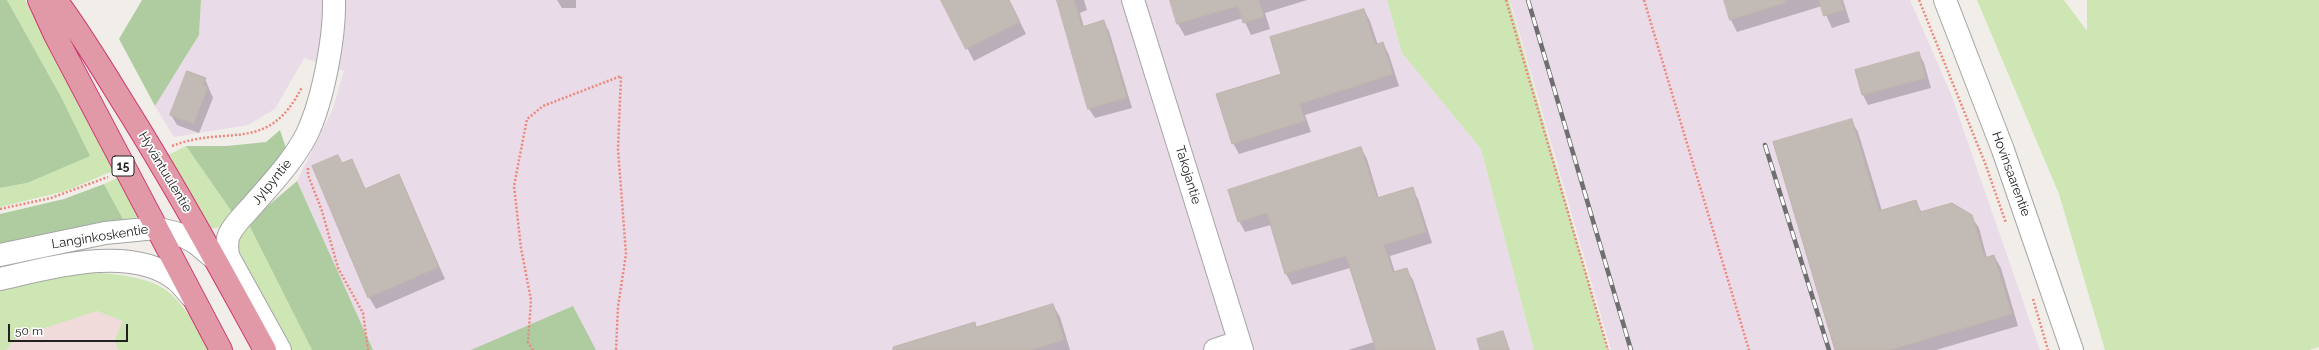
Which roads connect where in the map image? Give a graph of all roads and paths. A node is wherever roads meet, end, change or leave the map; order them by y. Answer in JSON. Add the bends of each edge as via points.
{"nodes":[{"id":1,"x":39,"y":0,"type":"edge"},
{"id":2,"x":56,"y":0,"type":"edge"},
{"id":3,"x":334,"y":0,"type":"edge"},
{"id":4,"x":1134,"y":0,"type":"edge"},
{"id":5,"x":1506,"y":0,"type":"edge"},
{"id":6,"x":1644,"y":0,"type":"edge"},
{"id":7,"x":1919,"y":0,"type":"edge"},
{"id":8,"x":1945,"y":0,"type":"edge"},
{"id":9,"x":304,"y":82,"type":"dead end"},
{"id":10,"x":168,"y":148,"type":"dead end"},
{"id":11,"x":308,"y":161,"type":"dead end"},
{"id":12,"x":114,"y":174,"type":"dead end"},
{"id":13,"x":0,"y":209,"type":"edge"},
{"id":14,"x":156,"y":228,"type":"junction"},
{"id":15,"x":2008,"y":229,"type":"dead end"},
{"id":16,"x":0,"y":255,"type":"edge"},
{"id":17,"x":216,"y":260,"type":"junction"},
{"id":18,"x":0,"y":279,"type":"edge"},
{"id":19,"x":2031,"y":294,"type":"dead end"},
{"id":20,"x":191,"y":296,"type":"junction"},
{"id":21,"x":1240,"y":346,"type":"edge"},
{"id":22,"x":221,"y":350,"type":"edge"},
{"id":23,"x":265,"y":350,"type":"edge"},
{"id":24,"x":280,"y":350,"type":"edge"},
{"id":25,"x":368,"y":350,"type":"edge"},
{"id":26,"x":533,"y":350,"type":"edge"},
{"id":27,"x":616,"y":350,"type":"edge"},
{"id":28,"x":1215,"y":350,"type":"edge"},
{"id":29,"x":1608,"y":350,"type":"edge"},
{"id":30,"x":1749,"y":350,"type":"edge"},
{"id":31,"x":2048,"y":350,"type":"edge"},
{"id":32,"x":2072,"y":350,"type":"edge"}],
"edges":[{"from":1,"to":14,"type":"highway","number":"15"},
{"from":2,"to":17,"type":"highway","name":"Hyväntuulentie","number":"15","via":[[75,25],[144,137]]},
{"from":3,"to":24,"type":"street","name":"Jylpyntie","via":[[332,42],[307,133],[292,156],[229,234],[226,245],[232,264]]},
{"from":4,"to":21,"type":"street","name":"Takojantie"},
{"from":5,"to":29,"type":"path"},
{"from":6,"to":30,"type":"path"},
{"from":7,"to":15,"type":"path","via":[[1982,156]]},
{"from":8,"to":32,"type":"street","name":"Hovinsaarentie","via":[[2003,150]]},
{"from":9,"to":10,"type":"path","via":[[291,106],[269,127],[256,133],[189,140]]},
{"from":11,"to":25,"type":"path","via":[[308,174],[322,211],[338,268],[362,313]]},
{"from":12,"to":13,"type":"path","via":[[89,186],[51,198]]},
{"from":14,"to":16,"type":"street","name":"Langinkoskentie","via":[[105,233]]},
{"from":14,"to":17,"type":"street","name":"Langinkoskentie","via":[[179,234]]},
{"from":14,"to":20,"type":"highway","number":"15"},
{"from":17,"to":23,"type":"highway","name":"Hyväntuulentie","number":"15"},
{"from":18,"to":20,"type":"street","name":"Langinkoskentie","via":[[61,265],[96,260],[122,261],[154,268],[174,278]]},
{"from":19,"to":31,"type":"path"},
{"from":20,"to":22,"type":"highway","number":"15"},
{"from":21,"to":28,"type":"street"},
{"from":26,"to":27,"type":"path","via":[[528,342],[531,300],[521,248],[514,186],[527,119],[543,106],[621,76],[618,149],[626,254],[618,307]]}]}
